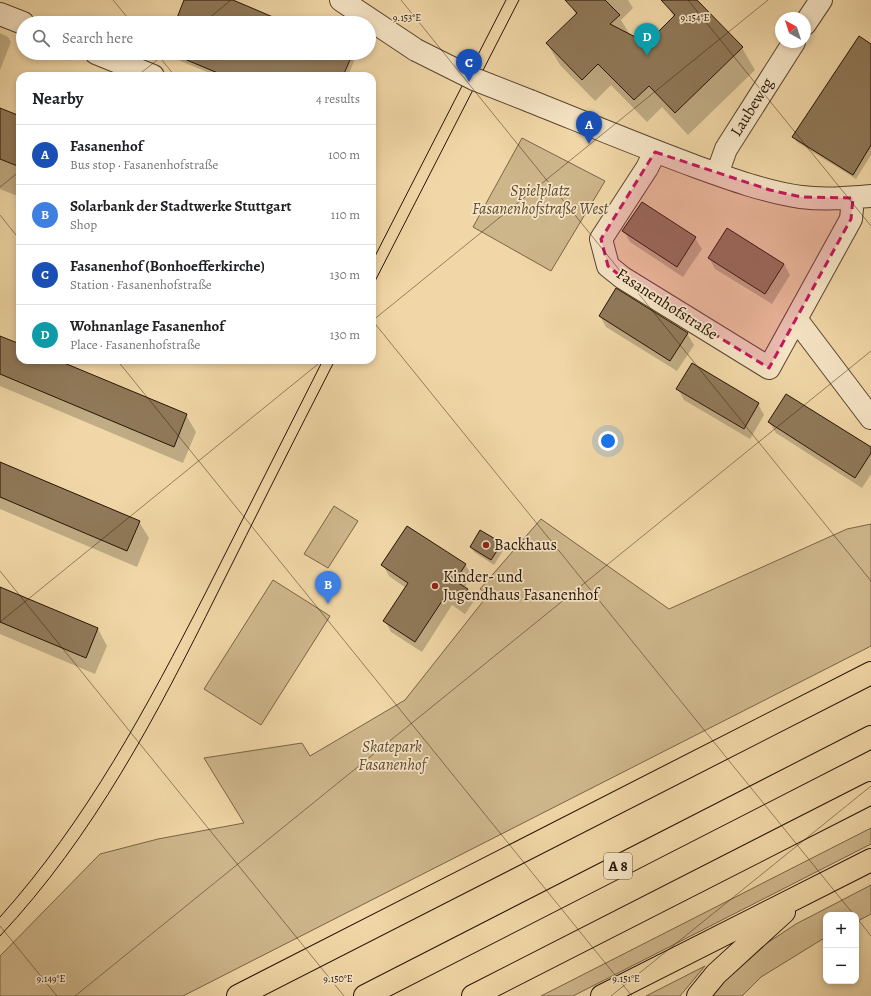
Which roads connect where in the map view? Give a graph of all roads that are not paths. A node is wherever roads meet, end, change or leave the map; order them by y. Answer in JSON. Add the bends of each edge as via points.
{"nodes":[{"id":1,"x":341,"y":0,"type":"edge"},
{"id":2,"x":821,"y":0,"type":"edge"},
{"id":3,"x":0,"y":14,"type":"edge"},
{"id":4,"x":811,"y":15,"type":"edge"},
{"id":5,"x":365,"y":16,"type":"edge"},
{"id":6,"x":16,"y":20,"type":"edge"},
{"id":7,"x":376,"y":23,"type":"edge"},
{"id":8,"x":790,"y":48,"type":"edge"},
{"id":9,"x":113,"y":60,"type":"edge"},
{"id":10,"x":143,"y":72,"type":"edge"},
{"id":11,"x":655,"y":152,"type":"junction"},
{"id":12,"x":717,"y":174,"type":"junction"},
{"id":13,"x":862,"y":197,"type":"edge"},
{"id":14,"x":796,"y":319,"type":"junction"},
{"id":15,"x":871,"y":418,"type":"edge"},
{"id":16,"x":871,"y":672,"type":"edge"},
{"id":17,"x":871,"y":737,"type":"edge"},
{"id":18,"x":871,"y":793,"type":"edge"},
{"id":19,"x":871,"y":860,"type":"edge"},
{"id":20,"x":804,"y":894,"type":"junction"},
{"id":21,"x":238,"y":996,"type":"edge"},
{"id":22,"x":365,"y":996,"type":"edge"},
{"id":23,"x":473,"y":996,"type":"edge"},
{"id":24,"x":602,"y":996,"type":"edge"},
{"id":25,"x":698,"y":996,"type":"edge"}],
"edges":[{"from":1,"to":5,"type":"street","name":"Fasanenhofstraße","bridge":true},
{"from":2,"to":4,"type":"street"},
{"from":3,"to":6,"type":"street"},
{"from":7,"to":11,"type":"street","name":"Fasanenhofstraße","bridge":true,"via":[[416,50],[474,79]]},
{"from":8,"to":12,"type":"street","name":"Laubeweg","via":[[726,149]]},
{"from":9,"to":10,"type":"street"},
{"from":11,"to":12,"type":"street","name":"Fasanenhofstraße"},
{"from":11,"to":14,"type":"street","name":"Fasanenhofstraße","via":[[601,238],[608,266],[623,278],[769,368]]},
{"from":12,"to":13,"type":"street","name":"Fasanenhofstraße","via":[[802,197]]},
{"from":13,"to":14,"type":"street","name":"Fasanenhofstraße"},
{"from":14,"to":15,"type":"street"},
{"from":16,"to":21,"type":"highway"},
{"from":17,"to":22,"type":"highway","number":"A 8"},
{"from":18,"to":23,"type":"highway"},
{"from":19,"to":20,"type":"highway"},
{"from":20,"to":24,"type":"highway"},
{"from":20,"to":25,"type":"highway","via":[[716,974]]}]}
